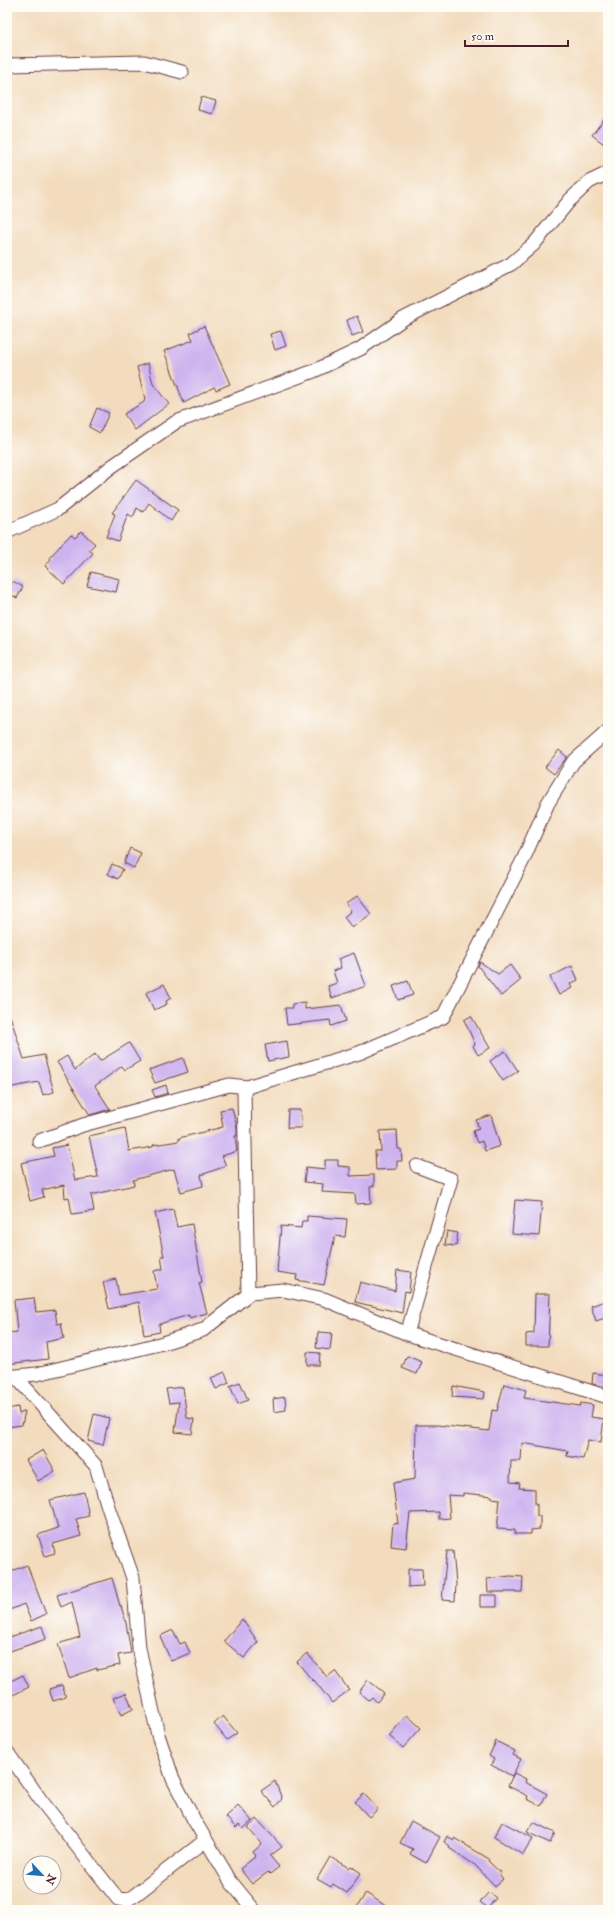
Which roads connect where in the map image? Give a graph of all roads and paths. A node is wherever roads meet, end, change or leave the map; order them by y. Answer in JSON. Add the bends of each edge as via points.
{"nodes":[{"id":1,"x":7,"y":65,"type":"edge"},
{"id":2,"x":182,"y":72,"type":"dead end"},
{"id":3,"x":608,"y":173,"type":"edge"},
{"id":4,"x":7,"y":532,"type":"edge"},
{"id":5,"x":608,"y":731,"type":"edge"},
{"id":6,"x":248,"y":1087,"type":"junction"},
{"id":7,"x":39,"y":1141,"type":"dead end"},
{"id":8,"x":417,"y":1166,"type":"dead end"},
{"id":9,"x":248,"y":1294,"type":"junction"},
{"id":10,"x":407,"y":1334,"type":"junction"},
{"id":11,"x":11,"y":1377,"type":"edge"},
{"id":12,"x":608,"y":1397,"type":"edge"},
{"id":13,"x":7,"y":1752,"type":"edge"},
{"id":14,"x":206,"y":1840,"type":"junction"},
{"id":15,"x":254,"y":1910,"type":"edge"}],
"edges":[{"from":1,"to":2,"type":"street","via":[[144,62]]},
{"from":3,"to":4,"type":"street","via":[[589,182],[570,200],[534,244],[511,264],[404,319],[360,349],[314,371],[176,422],[111,467],[58,509]]},
{"from":5,"to":6,"type":"street","via":[[573,762],[548,803],[523,860],[443,1018],[359,1053]]},
{"from":6,"to":7,"type":"street","via":[[229,1085],[83,1125]]},
{"from":6,"to":9,"type":"street","via":[[244,1091]]},
{"from":8,"to":10,"type":"street","via":[[451,1180]]},
{"from":9,"to":10,"type":"street","via":[[283,1290],[324,1299]]},
{"from":9,"to":11,"type":"street","via":[[203,1330],[163,1343],[37,1374]]},
{"from":10,"to":12,"type":"street"},
{"from":11,"to":14,"type":"street","via":[[96,1466],[133,1578],[139,1648],[158,1735],[173,1779]]},
{"from":13,"to":14,"type":"street","via":[[118,1899],[127,1900],[135,1895]]},
{"from":14,"to":15,"type":"street","via":[[231,1882]]}]}
